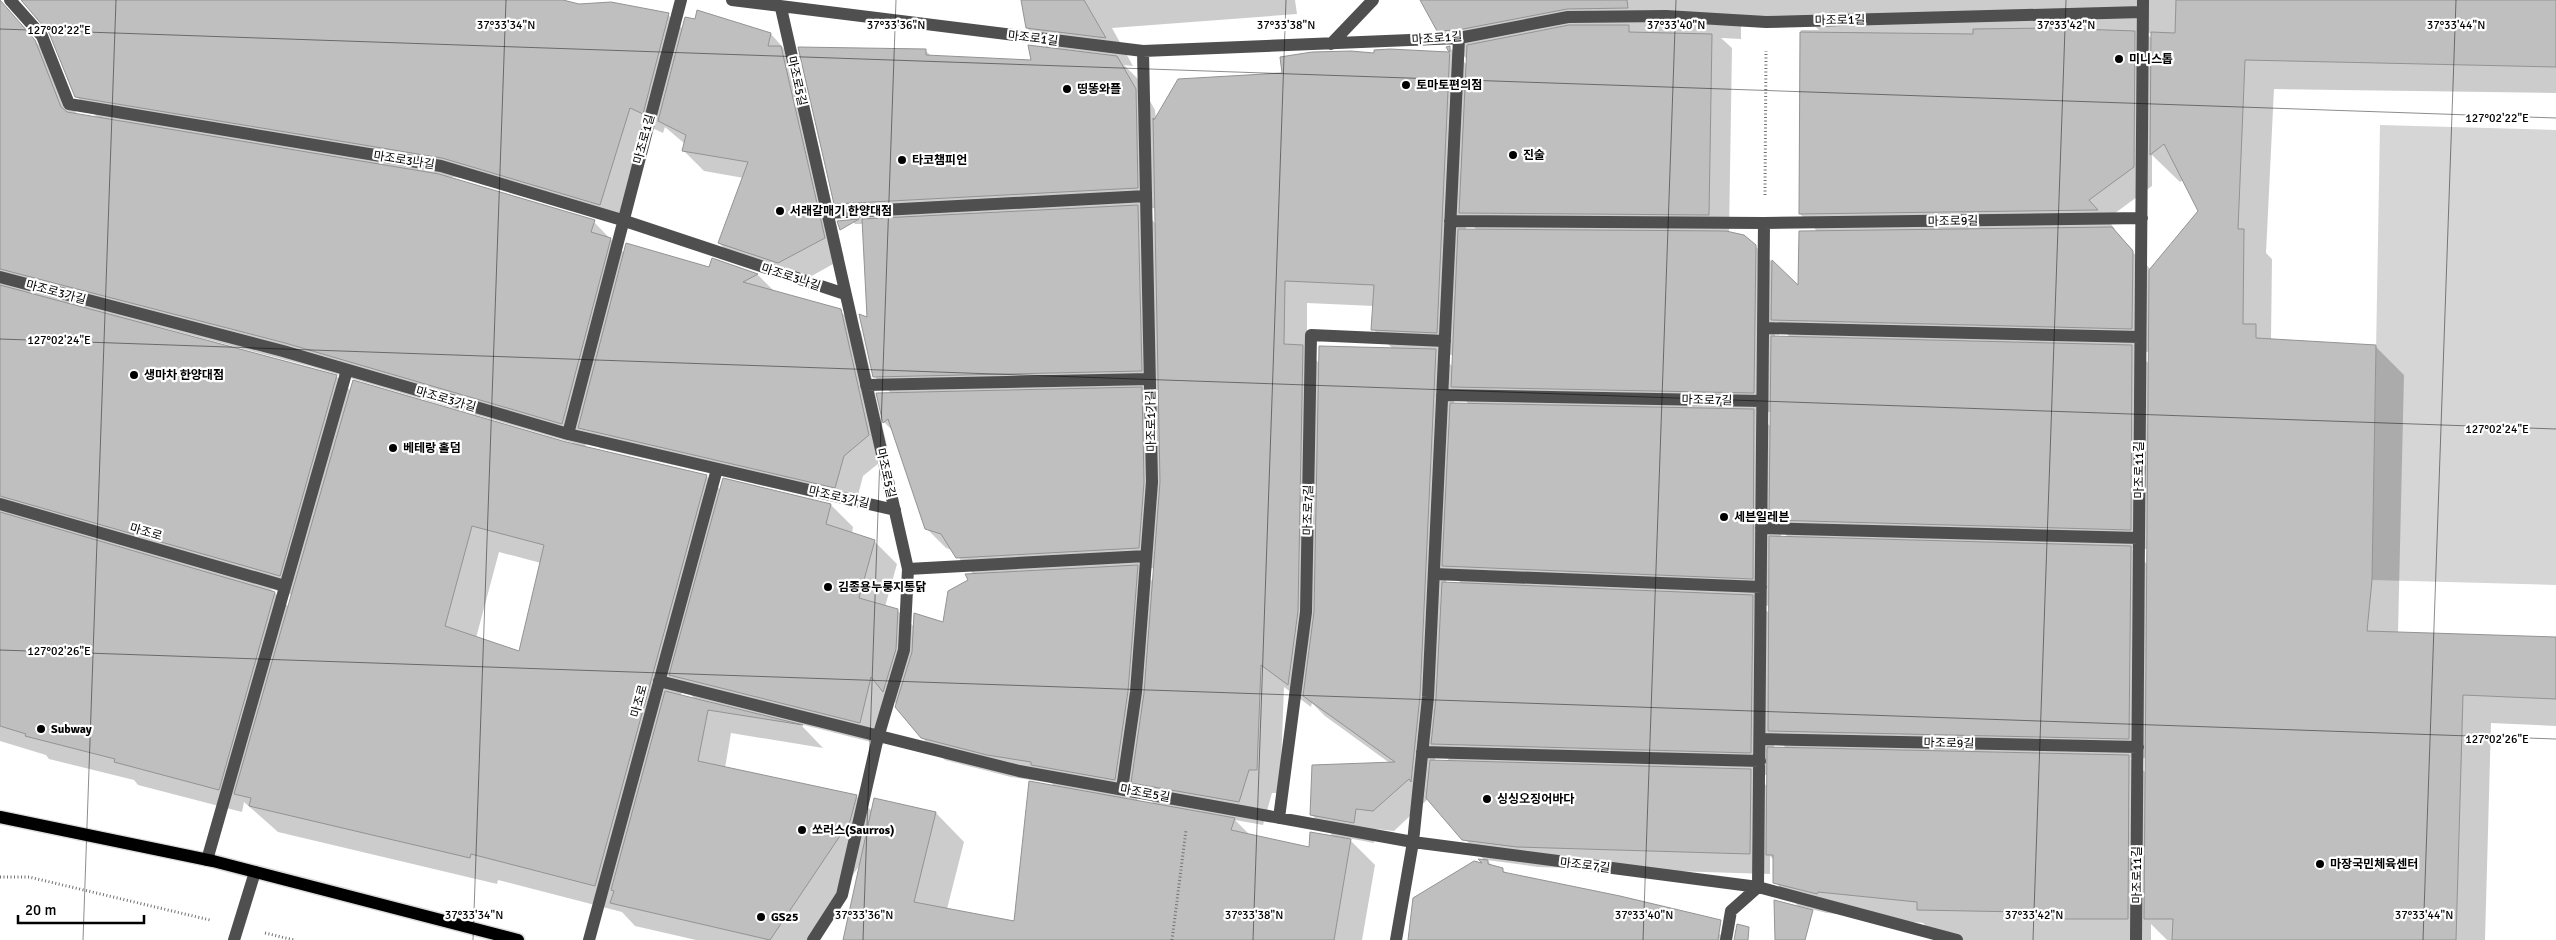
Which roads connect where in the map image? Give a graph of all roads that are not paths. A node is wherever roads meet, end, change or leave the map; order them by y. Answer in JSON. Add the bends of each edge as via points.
{"nodes":[{"id":1,"x":10,"y":0,"type":"edge"},
{"id":2,"x":681,"y":0,"type":"edge"},
{"id":3,"x":732,"y":0,"type":"edge"},
{"id":4,"x":1374,"y":0,"type":"edge"},
{"id":5,"x":2142,"y":6,"type":"edge"},
{"id":6,"x":781,"y":8,"type":"junction"},
{"id":7,"x":1459,"y":38,"type":"junction"},
{"id":8,"x":1331,"y":44,"type":"junction"},
{"id":9,"x":1143,"y":51,"type":"junction"},
{"id":10,"x":1146,"y":196,"type":"junction"},
{"id":11,"x":827,"y":213,"type":"junction"},
{"id":12,"x":2142,"y":218,"type":"junction"},
{"id":13,"x":622,"y":220,"type":"junction"},
{"id":14,"x":1450,"y":221,"type":"junction"},
{"id":15,"x":1764,"y":223,"type":"junction"},
{"id":16,"x":0,"y":277,"type":"edge"},
{"id":17,"x":845,"y":294,"type":"junction"},
{"id":18,"x":1764,"y":328,"type":"junction"},
{"id":19,"x":2140,"y":337,"type":"junction"},
{"id":20,"x":1445,"y":341,"type":"junction"},
{"id":21,"x":347,"y":370,"type":"junction"},
{"id":22,"x":1150,"y":380,"type":"junction"},
{"id":23,"x":866,"y":385,"type":"junction"},
{"id":24,"x":1442,"y":395,"type":"junction"},
{"id":25,"x":1762,"y":401,"type":"junction"},
{"id":26,"x":568,"y":434,"type":"junction"},
{"id":27,"x":717,"y":469,"type":"junction"},
{"id":28,"x":0,"y":504,"type":"edge"},
{"id":29,"x":895,"y":510,"type":"junction"},
{"id":30,"x":1761,"y":528,"type":"junction"},
{"id":31,"x":2139,"y":538,"type":"junction"},
{"id":32,"x":1146,"y":556,"type":"junction"},
{"id":33,"x":908,"y":569,"type":"junction"},
{"id":34,"x":1434,"y":574,"type":"junction"},
{"id":35,"x":285,"y":586,"type":"junction"},
{"id":36,"x":1761,"y":587,"type":"junction"},
{"id":37,"x":659,"y":681,"type":"junction"},
{"id":38,"x":878,"y":737,"type":"junction"},
{"id":39,"x":1760,"y":739,"type":"junction"},
{"id":40,"x":2138,"y":747,"type":"junction"},
{"id":41,"x":1422,"y":752,"type":"junction"},
{"id":42,"x":1760,"y":761,"type":"junction"},
{"id":43,"x":1122,"y":789,"type":"junction"},
{"id":44,"x":0,"y":817,"type":"edge"},
{"id":45,"x":1279,"y":818,"type":"junction"},
{"id":46,"x":1413,"y":842,"type":"junction"},
{"id":47,"x":208,"y":860,"type":"junction"},
{"id":48,"x":255,"y":872,"type":"junction"},
{"id":49,"x":1758,"y":888,"type":"junction"},
{"id":50,"x":234,"y":940,"type":"edge"},
{"id":51,"x":518,"y":940,"type":"edge"},
{"id":52,"x":589,"y":940,"type":"edge"},
{"id":53,"x":813,"y":940,"type":"edge"},
{"id":54,"x":1396,"y":940,"type":"edge"},
{"id":55,"x":1726,"y":940,"type":"edge"},
{"id":56,"x":1957,"y":940,"type":"edge"},
{"id":57,"x":2136,"y":940,"type":"edge"}],
"edges":[{"from":1,"to":13,"type":"street","name":"마조로3나길","via":[[42,36],[69,104],[441,166]]},
{"from":2,"to":13,"type":"street","name":"마조로1길"},
{"from":3,"to":6,"type":"street","name":"마조로1길"},
{"from":4,"to":8,"type":"street"},
{"from":5,"to":7,"type":"street","name":"마조로1길","via":[[1766,22],[1666,16],[1568,17]]},
{"from":5,"to":12,"type":"street","name":"마조로11길"},
{"from":6,"to":9,"type":"street","name":"마조로1길"},
{"from":6,"to":11,"type":"street","name":"마조로5길"},
{"from":7,"to":8,"type":"street","name":"마조로1길"},
{"from":7,"to":14,"type":"street"},
{"from":8,"to":9,"type":"street","name":"마조로1길"},
{"from":9,"to":10,"type":"street","name":"마조로1가길"},
{"from":10,"to":11,"type":"street"},
{"from":10,"to":22,"type":"street","name":"마조로1가길"},
{"from":11,"to":17,"type":"street","name":"마조로5길"},
{"from":12,"to":15,"type":"street","name":"마조로9길"},
{"from":12,"to":19,"type":"street","name":"마조로11길"},
{"from":13,"to":17,"type":"street","name":"마조로3나길"},
{"from":13,"to":26,"type":"street","name":"마조로1길"},
{"from":14,"to":15,"type":"street"},
{"from":14,"to":20,"type":"street"},
{"from":15,"to":18,"type":"street"},
{"from":16,"to":21,"type":"street","name":"마조로3가길"},
{"from":17,"to":23,"type":"street","name":"마조로5길"},
{"from":18,"to":19,"type":"street"},
{"from":18,"to":25,"type":"street"},
{"from":19,"to":31,"type":"street","name":"마조로11길"},
{"from":20,"to":24,"type":"street"},
{"from":20,"to":45,"type":"street","name":"마조로7길","via":[[1311,335],[1306,612]]},
{"from":21,"to":26,"type":"street","name":"마조로3가길"},
{"from":21,"to":35,"type":"street"},
{"from":22,"to":23,"type":"street"},
{"from":22,"to":32,"type":"street","name":"마조로1가길","via":[[1152,482]]},
{"from":23,"to":29,"type":"street","name":"마조로5길"},
{"from":24,"to":25,"type":"street","name":"마조로7길"},
{"from":24,"to":34,"type":"street"},
{"from":25,"to":30,"type":"street"},
{"from":26,"to":27,"type":"street","name":"마조로3가길"},
{"from":27,"to":29,"type":"street","name":"마조로3가길"},
{"from":27,"to":37,"type":"street","name":"마조로"},
{"from":28,"to":35,"type":"street","name":"마조로"},
{"from":29,"to":33,"type":"street","name":"마조로5길"},
{"from":30,"to":31,"type":"street"},
{"from":30,"to":36,"type":"street"},
{"from":31,"to":40,"type":"street","name":"마조로11길"},
{"from":32,"to":33,"type":"street"},
{"from":32,"to":43,"type":"street","name":"마조로1가길","via":[[1136,692]]},
{"from":33,"to":38,"type":"street","name":"마조로5길","via":[[904,650]]},
{"from":34,"to":36,"type":"street"},
{"from":34,"to":41,"type":"street"},
{"from":35,"to":47,"type":"street"},
{"from":36,"to":39,"type":"street"},
{"from":37,"to":38,"type":"street","name":"마조로5길"},
{"from":37,"to":52,"type":"street","name":"마조로"},
{"from":38,"to":43,"type":"street","name":"마조로5길","via":[[1019,771]]},
{"from":38,"to":53,"type":"street","name":"마조로5길","via":[[842,895]]},
{"from":39,"to":40,"type":"street","name":"마조로9길"},
{"from":39,"to":42,"type":"street"},
{"from":40,"to":57,"type":"street","name":"마조로11길"},
{"from":41,"to":42,"type":"street"},
{"from":41,"to":46,"type":"street"},
{"from":42,"to":49,"type":"street"},
{"from":43,"to":45,"type":"street","name":"마조로5길"},
{"from":44,"to":47,"type":"main road"},
{"from":45,"to":46,"type":"street","name":"마조로5길"},
{"from":46,"to":49,"type":"street","name":"마조로7길"},
{"from":46,"to":54,"type":"street"},
{"from":47,"to":48,"type":"main road"},
{"from":48,"to":50,"type":"street"},
{"from":48,"to":51,"type":"main road"},
{"from":49,"to":55,"type":"street","via":[[1731,911]]},
{"from":49,"to":56,"type":"street"}]}
